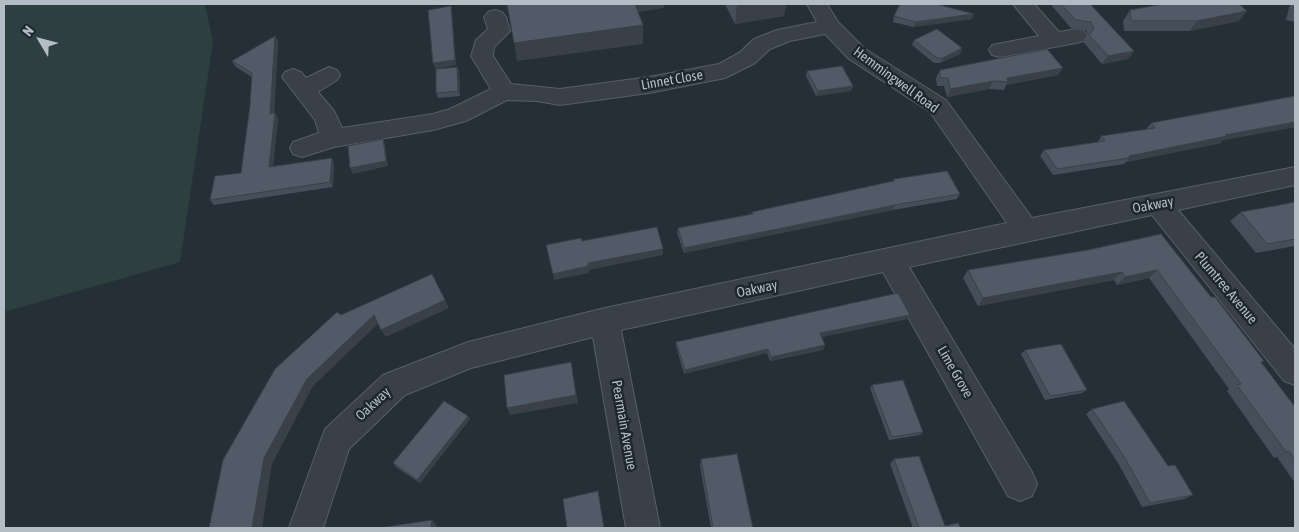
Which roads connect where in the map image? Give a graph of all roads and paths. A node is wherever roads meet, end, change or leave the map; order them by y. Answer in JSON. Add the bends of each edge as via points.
{"nodes":[{"id":1,"x":817,"y":4,"type":"edge"},
{"id":2,"x":1023,"y":4,"type":"edge"},
{"id":3,"x":495,"y":17,"type":"dead end"},
{"id":4,"x":830,"y":26,"type":"junction"},
{"id":5,"x":1076,"y":36,"type":"dead end"},
{"id":6,"x":1054,"y":40,"type":"junction"},
{"id":7,"x":1000,"y":50,"type":"dead end"},
{"id":8,"x":328,"y":75,"type":"dead end"},
{"id":9,"x":504,"y":92,"type":"junction"},
{"id":10,"x":333,"y":138,"type":"junction"},
{"id":11,"x":302,"y":148,"type":"dead end"},
{"id":12,"x":1295,"y":176,"type":"edge"},
{"id":13,"x":1158,"y":204,"type":"junction"},
{"id":14,"x":1026,"y":230,"type":"junction"},
{"id":15,"x":891,"y":261,"type":"junction"},
{"id":16,"x":605,"y":321,"type":"junction"},
{"id":17,"x":1295,"y":371,"type":"edge"},
{"id":18,"x":1020,"y":484,"type":"dead end"},
{"id":19,"x":306,"y":528,"type":"edge"},
{"id":20,"x":643,"y":528,"type":"edge"}],
"edges":[{"from":1,"to":4,"type":"street","name":"Hemmingwell Road"},
{"from":2,"to":6,"type":"street"},
{"from":3,"to":9,"type":"street","via":[[499,31],[484,45],[482,56]]},
{"from":4,"to":9,"type":"street","name":"Linnet Close","via":[[784,34],[762,44],[747,58],[726,70],[560,97]]},
{"from":4,"to":14,"type":"street","name":"Hemmingwell Road","via":[[857,54],[938,106]]},
{"from":5,"to":6,"type":"street"},
{"from":6,"to":7,"type":"street"},
{"from":8,"to":10,"type":"street","via":[[298,83],[326,117]]},
{"from":9,"to":10,"type":"street","name":"Linnet Close","via":[[458,115],[433,122]]},
{"from":10,"to":11,"type":"street","name":"Linnet Close"},
{"from":12,"to":13,"type":"street","name":"Oakway"},
{"from":13,"to":14,"type":"street","name":"Oakway"},
{"from":13,"to":17,"type":"street","name":"Plumtree Avenue"},
{"from":14,"to":15,"type":"street","name":"Oakway"},
{"from":15,"to":16,"type":"street","name":"Oakway"},
{"from":15,"to":18,"type":"street","name":"Lime Grove"},
{"from":16,"to":19,"type":"street","name":"Oakway","via":[[468,355],[394,385],[336,440]]},
{"from":16,"to":20,"type":"street","name":"Pearmain Avenue"}]}
